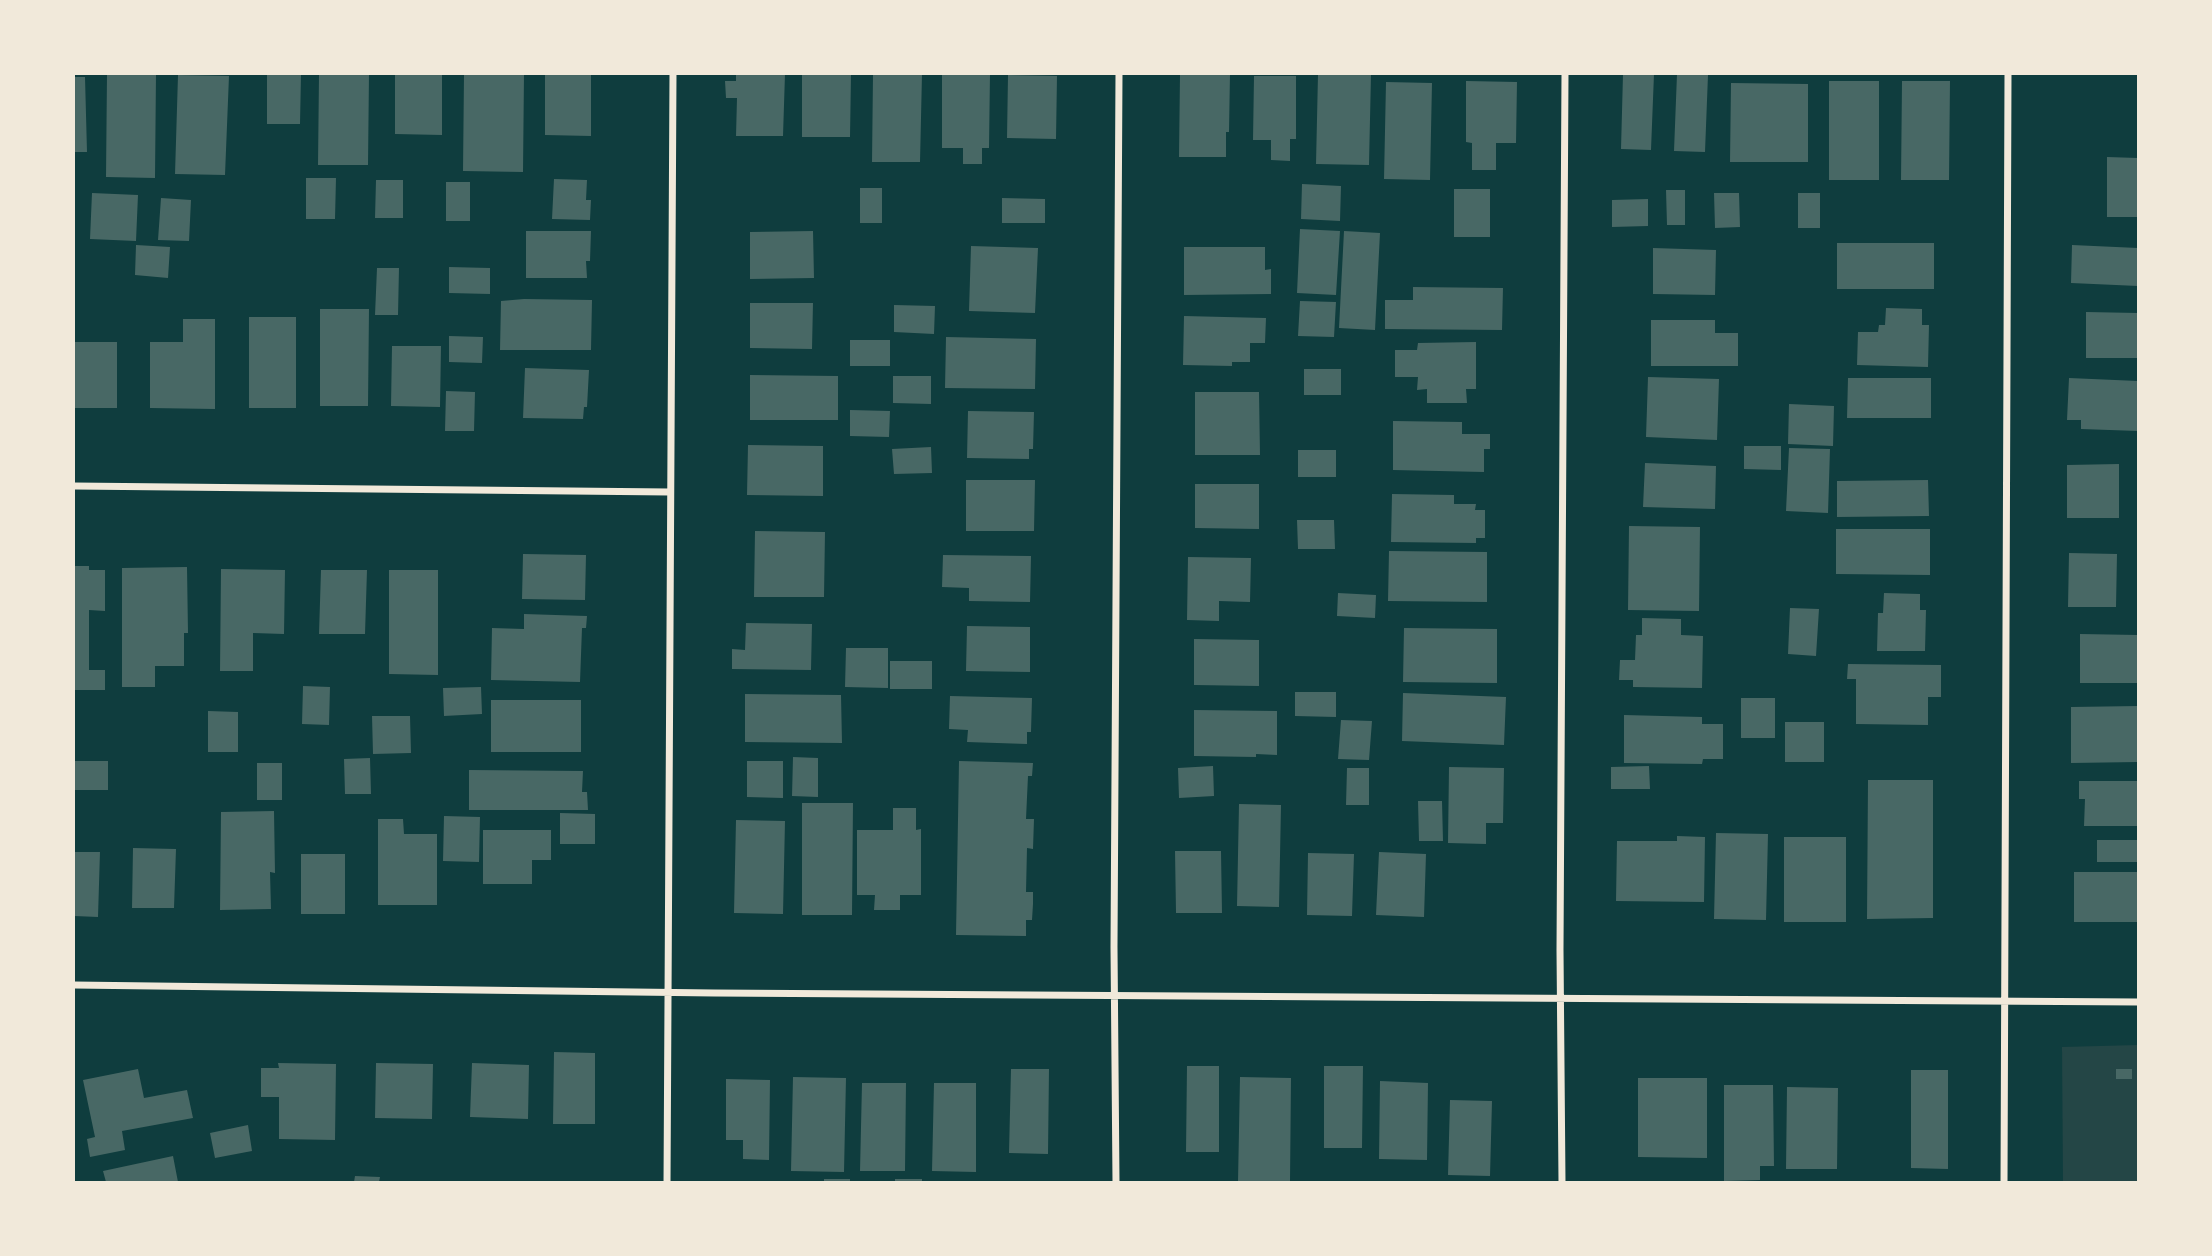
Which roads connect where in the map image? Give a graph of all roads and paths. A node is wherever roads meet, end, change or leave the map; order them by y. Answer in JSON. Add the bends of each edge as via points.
{"nodes":[{"id":1,"x":673,"y":74,"type":"edge"},
{"id":2,"x":1119,"y":74,"type":"edge"},
{"id":3,"x":1565,"y":74,"type":"edge"},
{"id":4,"x":2008,"y":74,"type":"edge"},
{"id":5,"x":74,"y":486,"type":"edge"},
{"id":6,"x":669,"y":492,"type":"junction"},
{"id":7,"x":74,"y":985,"type":"edge"},
{"id":8,"x":669,"y":993,"type":"junction"},
{"id":9,"x":1114,"y":995,"type":"junction"},
{"id":10,"x":1560,"y":997,"type":"junction"},
{"id":11,"x":2005,"y":1002,"type":"junction"},
{"id":12,"x":2138,"y":1002,"type":"edge"},
{"id":13,"x":667,"y":1182,"type":"edge"},
{"id":14,"x":1116,"y":1182,"type":"edge"},
{"id":15,"x":1562,"y":1182,"type":"edge"},
{"id":16,"x":2004,"y":1182,"type":"edge"}],
"edges":[{"from":1,"to":6,"type":"street"},
{"from":2,"to":9,"type":"street"},
{"from":3,"to":10,"type":"street"},
{"from":4,"to":11,"type":"street"},
{"from":5,"to":6,"type":"street"},
{"from":6,"to":8,"type":"street"},
{"from":7,"to":8,"type":"street"},
{"from":8,"to":9,"type":"street"},
{"from":8,"to":13,"type":"street"},
{"from":9,"to":10,"type":"street"},
{"from":9,"to":14,"type":"street"},
{"from":10,"to":11,"type":"street"},
{"from":10,"to":15,"type":"street"},
{"from":11,"to":12,"type":"street"},
{"from":11,"to":16,"type":"street"}]}
